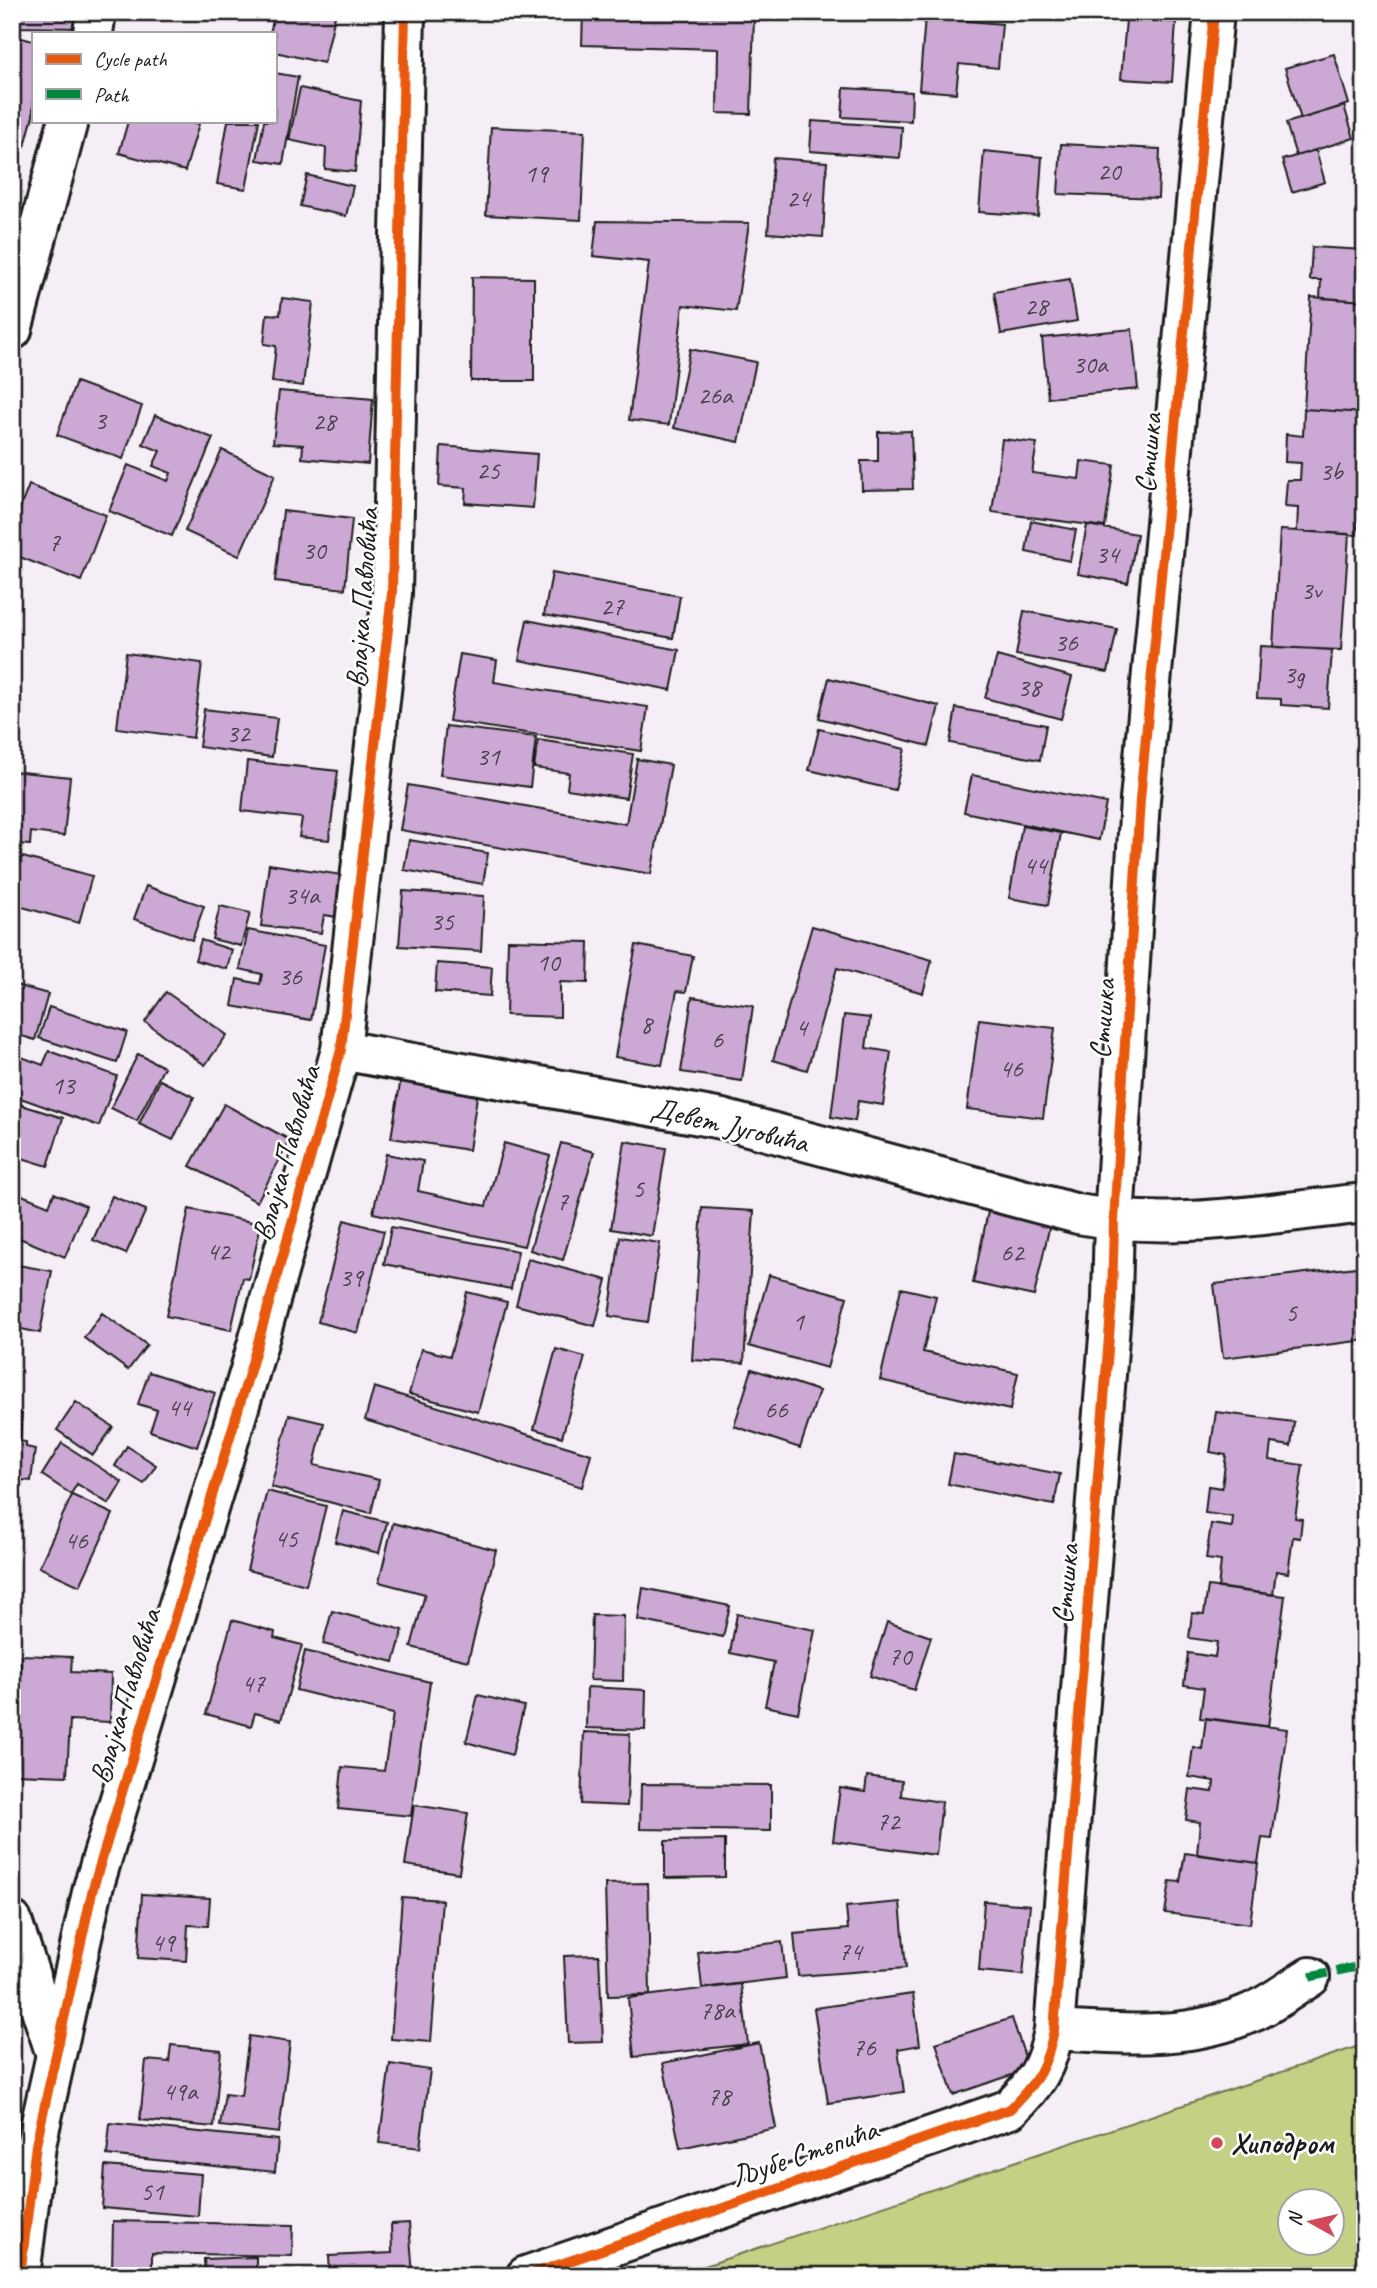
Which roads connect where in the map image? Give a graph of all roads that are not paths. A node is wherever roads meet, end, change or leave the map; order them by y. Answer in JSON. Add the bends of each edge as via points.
{"nodes":[{"id":1,"x":96,"y":12,"type":"edge"},
{"id":2,"x":405,"y":12,"type":"edge"},
{"id":3,"x":1214,"y":12,"type":"edge"},
{"id":4,"x":93,"y":32,"type":"edge"},
{"id":5,"x":68,"y":122,"type":"edge"},
{"id":6,"x":12,"y":330,"type":"edge"},
{"id":7,"x":341,"y":1050,"type":"junction"},
{"id":8,"x":1365,"y":1203,"type":"edge"},
{"id":9,"x":1114,"y":1221,"type":"junction"},
{"id":10,"x":12,"y":1921,"type":"edge"},
{"id":11,"x":1310,"y":1977,"type":"dead end"},
{"id":12,"x":1054,"y":2030,"type":"junction"},
{"id":13,"x":56,"y":2055,"type":"junction"},
{"id":14,"x":20,"y":2276,"type":"edge"},
{"id":15,"x":526,"y":2276,"type":"edge"}],
"edges":[{"from":1,"to":4,"type":"street"},
{"from":2,"to":7,"type":"street","name":"Влајка Павловића","via":[[392,593]]},
{"from":3,"to":9,"type":"street","name":"Стишка","via":[[1140,800]]},
{"from":5,"to":6,"type":"street"},
{"from":7,"to":9,"type":"street","name":"Девет Југовића","via":[[722,1119]]},
{"from":7,"to":13,"type":"street","name":"Влајка Павловића","via":[[249,1374],[93,1888]]},
{"from":8,"to":9,"type":"street","name":"Девет Југовића","via":[[1172,1223]]},
{"from":9,"to":12,"type":"street","name":"Стишка","via":[[1112,1299]]},
{"from":10,"to":13,"type":"street"},
{"from":11,"to":12,"type":"street","via":[[1256,2011],[1210,2027],[1138,2036]]},
{"from":12,"to":15,"type":"street","name":"Љубе Степића","via":[[1048,2061],[1010,2109]]},
{"from":13,"to":14,"type":"street","name":"Влајка Павловића","via":[[36,2145]]}]}
